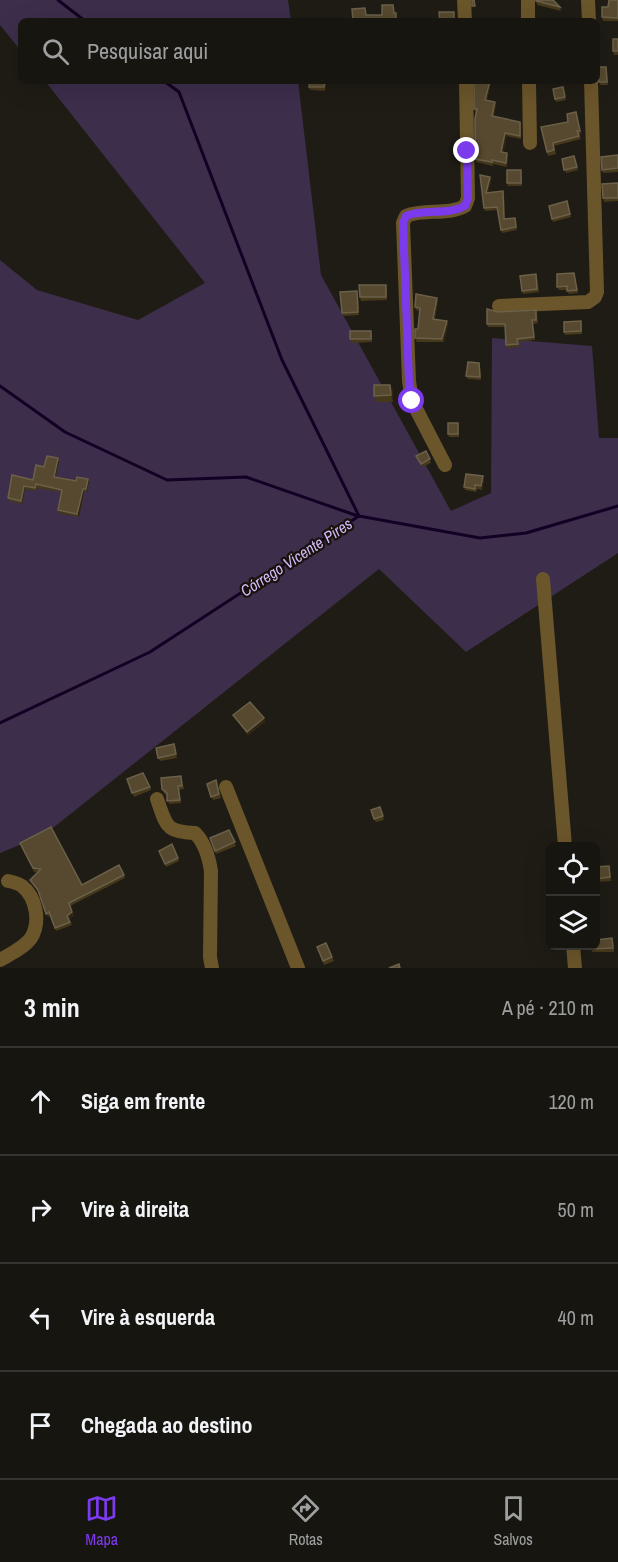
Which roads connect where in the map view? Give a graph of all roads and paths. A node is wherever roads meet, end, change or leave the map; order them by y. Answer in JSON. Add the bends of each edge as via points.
{"nodes":[{"id":1,"x":464,"y":0,"type":"edge"},
{"id":2,"x":528,"y":0,"type":"edge"},
{"id":3,"x":588,"y":0,"type":"edge"},
{"id":4,"x":465,"y":18,"type":"edge"},
{"id":5,"x":528,"y":18,"type":"edge"},
{"id":6,"x":589,"y":18,"type":"edge"},
{"id":7,"x":466,"y":84,"type":"edge"},
{"id":8,"x":529,"y":84,"type":"edge"},
{"id":9,"x":591,"y":84,"type":"edge"},
{"id":10,"x":530,"y":143,"type":"dead end"},
{"id":11,"x":499,"y":306,"type":"dead end"},
{"id":12,"x":446,"y":465,"type":"dead end"},
{"id":13,"x":543,"y":579,"type":"dead end"},
{"id":14,"x":226,"y":787,"type":"dead end"},
{"id":15,"x":157,"y":800,"type":"dead end"},
{"id":16,"x":565,"y":842,"type":"edge"},
{"id":17,"x":8,"y":881,"type":"dead end"},
{"id":18,"x":573,"y":950,"type":"edge"},
{"id":19,"x":0,"y":960,"type":"edge"},
{"id":20,"x":212,"y":968,"type":"edge"},
{"id":21,"x":298,"y":968,"type":"edge"},
{"id":22,"x":575,"y":968,"type":"edge"}],
"edges":[{"from":1,"to":4,"type":"street"},
{"from":2,"to":5,"type":"street"},
{"from":3,"to":6,"type":"street"},
{"from":7,"to":12,"type":"street","via":[[465,206],[457,211],[413,213],[403,223],[412,401]]},
{"from":8,"to":10,"type":"street"},
{"from":9,"to":11,"type":"street","via":[[595,297],[588,302]]},
{"from":13,"to":16,"type":"street"},
{"from":14,"to":21,"type":"street"},
{"from":15,"to":20,"type":"street","via":[[169,828],[195,833],[209,858]]},
{"from":17,"to":19,"type":"street","via":[[29,894],[36,909],[36,922],[25,944]]},
{"from":18,"to":22,"type":"street"}]}
